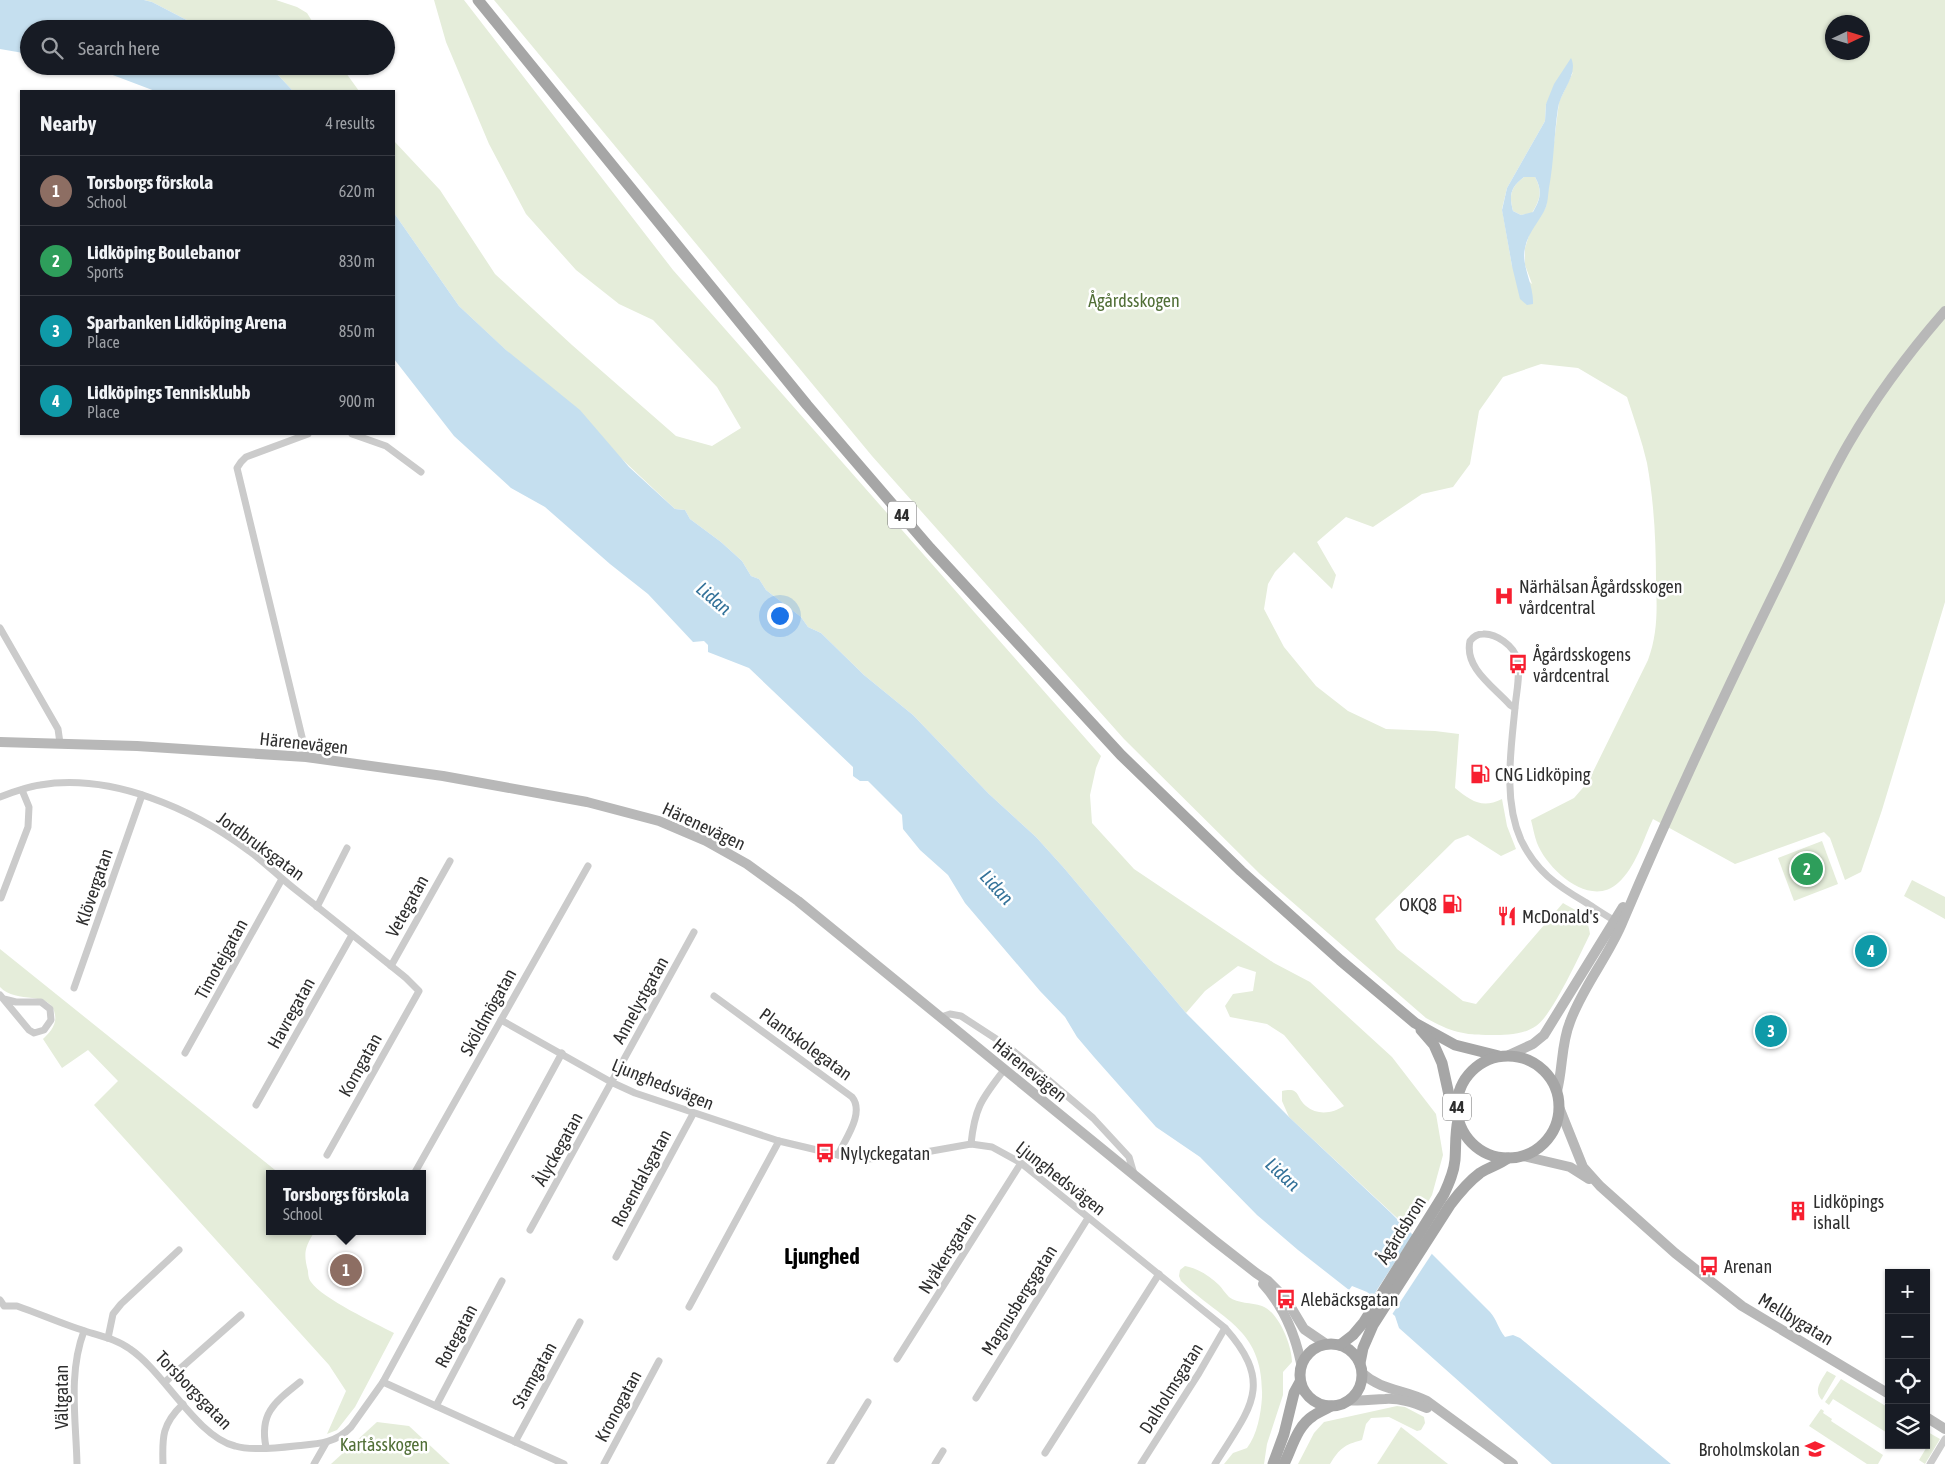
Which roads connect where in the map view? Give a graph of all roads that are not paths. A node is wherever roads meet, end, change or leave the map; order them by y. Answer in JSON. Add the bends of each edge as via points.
{"nodes":[{"id":1,"x":478,"y":0,"type":"edge"},
{"id":2,"x":1945,"y":312,"type":"edge"},
{"id":3,"x":305,"y":435,"type":"edge"},
{"id":4,"x":355,"y":435,"type":"edge"},
{"id":5,"x":421,"y":472,"type":"dead end"},
{"id":6,"x":0,"y":628,"type":"edge"},
{"id":7,"x":1515,"y":708,"type":"junction"},
{"id":8,"x":0,"y":742,"type":"edge"},
{"id":9,"x":60,"y":743,"type":"junction"},
{"id":10,"x":306,"y":757,"type":"junction"},
{"id":11,"x":22,"y":790,"type":"junction"},
{"id":12,"x":142,"y":795,"type":"junction"},
{"id":13,"x":0,"y":797,"type":"edge"},
{"id":14,"x":347,"y":848,"type":"dead end"},
{"id":15,"x":450,"y":860,"type":"dead end"},
{"id":16,"x":588,"y":866,"type":"dead end"},
{"id":17,"x":282,"y":879,"type":"junction"},
{"id":18,"x":1,"y":898,"type":"dead end"},
{"id":19,"x":317,"y":906,"type":"junction"},
{"id":20,"x":1618,"y":923,"type":"junction"},
{"id":21,"x":694,"y":932,"type":"dead end"},
{"id":22,"x":352,"y":935,"type":"junction"},
{"id":23,"x":391,"y":966,"type":"junction"},
{"id":24,"x":74,"y":988,"type":"dead end"},
{"id":25,"x":419,"y":991,"type":"joint"},
{"id":26,"x":714,"y":996,"type":"dead end"},
{"id":27,"x":2,"y":997,"type":"edge"},
{"id":28,"x":941,"y":1017,"type":"junction"},
{"id":29,"x":501,"y":1020,"type":"junction"},
{"id":30,"x":1415,"y":1022,"type":"junction"},
{"id":31,"x":185,"y":1053,"type":"dead end"},
{"id":32,"x":562,"y":1053,"type":"junction"},
{"id":33,"x":1504,"y":1056,"type":"junction"},
{"id":34,"x":1004,"y":1070,"type":"junction"},
{"id":35,"x":611,"y":1082,"type":"junction"},
{"id":36,"x":1557,"y":1090,"type":"junction"},
{"id":37,"x":256,"y":1105,"type":"dead end"},
{"id":38,"x":1559,"y":1107,"type":"junction"},
{"id":39,"x":693,"y":1114,"type":"junction"},
{"id":40,"x":1458,"y":1114,"type":"junction"},
{"id":41,"x":778,"y":1142,"type":"junction"},
{"id":42,"x":971,"y":1144,"type":"junction"},
{"id":43,"x":327,"y":1155,"type":"dead end"},
{"id":44,"x":838,"y":1155,"type":"junction"},
{"id":45,"x":1523,"y":1156,"type":"junction"},
{"id":46,"x":1508,"y":1158,"type":"junction"},
{"id":47,"x":1021,"y":1164,"type":"junction"},
{"id":48,"x":416,"y":1170,"type":"edge"},
{"id":49,"x":1134,"y":1175,"type":"junction"},
{"id":50,"x":1600,"y":1186,"type":"junction"},
{"id":51,"x":1088,"y":1218,"type":"junction"},
{"id":52,"x":1434,"y":1219,"type":"junction"},
{"id":53,"x":530,"y":1230,"type":"dead end"},
{"id":54,"x":179,"y":1250,"type":"dead end"},
{"id":55,"x":616,"y":1257,"type":"dead end"},
{"id":56,"x":1256,"y":1273,"type":"junction"},
{"id":57,"x":1158,"y":1274,"type":"junction"},
{"id":58,"x":502,"y":1281,"type":"dead end"},
{"id":59,"x":1,"y":1304,"type":"edge"},
{"id":60,"x":689,"y":1308,"type":"dead end"},
{"id":61,"x":241,"y":1315,"type":"dead end"},
{"id":62,"x":580,"y":1322,"type":"dead end"},
{"id":63,"x":1368,"y":1323,"type":"junction"},
{"id":64,"x":1224,"y":1328,"type":"junction"},
{"id":65,"x":84,"y":1331,"type":"junction"},
{"id":66,"x":108,"y":1338,"type":"junction"},
{"id":67,"x":1326,"y":1344,"type":"junction"},
{"id":68,"x":1340,"y":1345,"type":"junction"},
{"id":69,"x":897,"y":1359,"type":"dead end"},
{"id":70,"x":659,"y":1361,"type":"dead end"},
{"id":71,"x":1301,"y":1363,"type":"junction"},
{"id":72,"x":1361,"y":1368,"type":"junction"},
{"id":73,"x":165,"y":1382,"type":"junction"},
{"id":74,"x":300,"y":1382,"type":"dead end"},
{"id":75,"x":383,"y":1382,"type":"junction"},
{"id":76,"x":1300,"y":1382,"type":"junction"},
{"id":77,"x":1885,"y":1392,"type":"edge"},
{"id":78,"x":976,"y":1398,"type":"dead end"},
{"id":79,"x":1349,"y":1400,"type":"junction"},
{"id":80,"x":868,"y":1402,"type":"dead end"},
{"id":81,"x":183,"y":1404,"type":"junction"},
{"id":82,"x":436,"y":1406,"type":"junction"},
{"id":83,"x":1331,"y":1406,"type":"junction"},
{"id":84,"x":1447,"y":1416,"type":"junction"},
{"id":85,"x":1930,"y":1420,"type":"edge"},
{"id":86,"x":1945,"y":1429,"type":"edge"},
{"id":87,"x":1945,"y":1439,"type":"edge"},
{"id":88,"x":515,"y":1442,"type":"junction"},
{"id":89,"x":326,"y":1444,"type":"junction"},
{"id":90,"x":266,"y":1448,"type":"junction"},
{"id":91,"x":943,"y":1451,"type":"dead end"},
{"id":92,"x":1045,"y":1454,"type":"dead end"},
{"id":93,"x":77,"y":1464,"type":"edge"},
{"id":94,"x":163,"y":1464,"type":"edge"},
{"id":95,"x":314,"y":1464,"type":"edge"},
{"id":96,"x":564,"y":1464,"type":"edge"},
{"id":97,"x":604,"y":1464,"type":"edge"},
{"id":98,"x":830,"y":1464,"type":"edge"},
{"id":99,"x":935,"y":1464,"type":"edge"},
{"id":100,"x":1141,"y":1464,"type":"edge"},
{"id":101,"x":1215,"y":1464,"type":"edge"},
{"id":102,"x":1273,"y":1464,"type":"edge"},
{"id":103,"x":1284,"y":1464,"type":"edge"},
{"id":104,"x":1514,"y":1464,"type":"edge"},
{"id":105,"x":1930,"y":1464,"type":"edge"}],
"edges":[{"from":1,"to":30,"type":"main road","number":"44","via":[[807,405],[943,562],[1121,755],[1241,871]]},
{"from":2,"to":20,"type":"street","via":[[1919,342],[1849,443],[1717,709]]},
{"from":3,"to":10,"type":"street","via":[[246,457],[238,468]]},
{"from":4,"to":5,"type":"street","via":[[386,446]]},
{"from":6,"to":9,"type":"street","via":[[58,729]]},
{"from":7,"to":7,"type":"street","via":[[1518,664],[1515,652],[1500,639],[1482,634],[1475,636],[1468,650],[1472,661],[1482,677]]},
{"from":7,"to":20,"type":"street","via":[[1510,778],[1513,812],[1520,838],[1546,876],[1557,886]]},
{"from":8,"to":9,"type":"street","name":"Härenevägen"},
{"from":9,"to":10,"type":"street","name":"Härenevägen"},
{"from":10,"to":28,"type":"street","name":"Härenevägen","via":[[553,795],[659,821],[706,841],[761,874]]},
{"from":11,"to":12,"type":"street","name":"Jordbruksgatan","via":[[46,784],[74,783]]},
{"from":11,"to":13,"type":"street","name":"Jordbruksgatan"},
{"from":11,"to":18,"type":"street","via":[[29,807],[28,828]]},
{"from":12,"to":17,"type":"street","name":"Jordbruksgatan","via":[[211,826],[250,851]]},
{"from":12,"to":24,"type":"street","name":"Klövergatan"},
{"from":14,"to":19,"type":"street"},
{"from":15,"to":23,"type":"street","name":"Vetegatan"},
{"from":16,"to":29,"type":"street","name":"Sköldmögatan"},
{"from":17,"to":19,"type":"street","name":"Jordbruksgatan"},
{"from":17,"to":31,"type":"street","name":"Timotejgatan"},
{"from":19,"to":22,"type":"street","name":"Jordbruksgatan"},
{"from":20,"to":33,"type":"street","via":[[1544,1035],[1533,1044]]},
{"from":20,"to":36,"type":"street","via":[[1570,1021],[1562,1047]]},
{"from":21,"to":35,"type":"street","name":"Annelystgatan"},
{"from":22,"to":23,"type":"street","name":"Jordbruksgatan"},
{"from":22,"to":37,"type":"street","name":"Havregatan"},
{"from":23,"to":25,"type":"street","name":"Jordbruksgatan"},
{"from":25,"to":43,"type":"street","name":"Korngatan"},
{"from":26,"to":44,"type":"street","name":"Plantskolegatan","via":[[852,1097],[857,1114]]},
{"from":27,"to":27,"type":"street","via":[[34,1033],[44,1030],[51,1020],[50,1008],[41,1002],[16,1002]]},
{"from":28,"to":34,"type":"street","name":"Härenevägen"},
{"from":28,"to":49,"type":"street","via":[[950,1014],[961,1016],[1008,1046],[1093,1118],[1129,1156]]},
{"from":29,"to":32,"type":"street","name":"Ljunghedsvägen"},
{"from":29,"to":48,"type":"street","name":"Sköldmögatan"},
{"from":30,"to":33,"type":"main road","number":"44","via":[[1455,1045]]},
{"from":30,"to":40,"type":"main road","number":"44","via":[[1434,1045]]},
{"from":32,"to":35,"type":"street","name":"Ljunghedsvägen"},
{"from":32,"to":75,"type":"street"},
{"from":33,"to":36,"type":"main road","number":"44","via":[[1530,1060],[1539,1065]]},
{"from":33,"to":40,"type":"main road","number":"44","via":[[1482,1062],[1468,1074],[1460,1090]]},
{"from":34,"to":42,"type":"street","via":[[978,1107]]},
{"from":34,"to":49,"type":"street","name":"Härenevägen"},
{"from":35,"to":39,"type":"street","name":"Ljunghedsvägen"},
{"from":35,"to":53,"type":"street","name":"Ålyckegatan"},
{"from":36,"to":38,"type":"main road","number":"44"},
{"from":38,"to":45,"type":"main road","number":"44","via":[[1552,1133],[1540,1147]]},
{"from":38,"to":50,"type":"street","name":"Mellbygatan","via":[[1583,1167]]},
{"from":39,"to":41,"type":"street","name":"Ljunghedsvägen"},
{"from":39,"to":55,"type":"street","name":"Rosendalsgatan"},
{"from":40,"to":46,"type":"main road","number":"44","via":[[1462,1130],[1476,1147],[1497,1157]]},
{"from":40,"to":52,"type":"main road","name":"Ågårdsbron","number":"44","via":[[1455,1162]]},
{"from":41,"to":44,"type":"street","name":"Ljunghedsvägen"},
{"from":41,"to":60,"type":"street"},
{"from":42,"to":44,"type":"street","name":"Ljunghedsvägen","via":[[888,1158]]},
{"from":42,"to":47,"type":"street","name":"Ljunghedsvägen","via":[[992,1147]]},
{"from":45,"to":46,"type":"main road","number":"44"},
{"from":45,"to":50,"type":"street","name":"Mellbygatan","via":[[1570,1167]]},
{"from":46,"to":52,"type":"main road","name":"Ågårdsbron","number":"44","via":[[1480,1173]]},
{"from":47,"to":51,"type":"street","name":"Ljunghedsvägen"},
{"from":47,"to":69,"type":"street","name":"Nyåkersgatan"},
{"from":49,"to":56,"type":"street","name":"Härenevägen"},
{"from":50,"to":77,"type":"street","name":"Mellbygatan","via":[[1675,1253],[1742,1306]]},
{"from":51,"to":57,"type":"street","name":"Ljunghedsvägen"},
{"from":51,"to":78,"type":"street","name":"Magnusbergsgatan"},
{"from":52,"to":63,"type":"main road","name":"Ågårdsbron","number":"44"},
{"from":54,"to":66,"type":"street","via":[[120,1304]]},
{"from":56,"to":67,"type":"street","name":"Härenevägen","via":[[1286,1299],[1304,1329]]},
{"from":56,"to":71,"type":"street","name":"Härenevägen","via":[[1279,1304],[1296,1338]]},
{"from":57,"to":64,"type":"street","name":"Ljunghedsvägen"},
{"from":57,"to":92,"type":"street"},
{"from":58,"to":82,"type":"street","name":"Rotegatan"},
{"from":59,"to":65,"type":"street","name":"Torsborgsgatan","via":[[17,1306]]},
{"from":61,"to":73,"type":"street"},
{"from":62,"to":88,"type":"street","name":"Stamgatan"},
{"from":63,"to":68,"type":"main road","name":"Ågårdsbron","number":"44"},
{"from":63,"to":72,"type":"main road","name":"Ågårdsbron","number":"44"},
{"from":64,"to":100,"type":"street","name":"Dalholmsgatan"},
{"from":64,"to":101,"type":"street","name":"Ljunghedsvägen","via":[[1243,1349],[1253,1373],[1254,1385],[1249,1406]]},
{"from":65,"to":66,"type":"street","name":"Torsborgsgatan"},
{"from":65,"to":93,"type":"street","name":"Vältgatan","via":[[77,1351],[75,1372]]},
{"from":66,"to":73,"type":"street","name":"Torsborgsgatan","via":[[139,1355]]},
{"from":67,"to":68,"type":"main road"},
{"from":67,"to":71,"type":"main road","via":[[1311,1350]]},
{"from":68,"to":72,"type":"main road","via":[[1352,1352]]},
{"from":70,"to":97,"type":"street","name":"Kronogatan"},
{"from":71,"to":76,"type":"main road"},
{"from":72,"to":79,"type":"main road","number":"44","via":[[1359,1389]]},
{"from":72,"to":84,"type":"street","via":[[1376,1384],[1411,1394]]},
{"from":73,"to":81,"type":"street","name":"Torsborgsgatan"},
{"from":74,"to":90,"type":"street","via":[[273,1406],[266,1417]]},
{"from":75,"to":82,"type":"street"},
{"from":75,"to":89,"type":"street","name":"Torsborgsgatan","via":[[345,1433]]},
{"from":76,"to":83,"type":"main road","via":[[1311,1400]]},
{"from":76,"to":102,"type":"main road"},
{"from":79,"to":83,"type":"main road"},
{"from":79,"to":84,"type":"street","via":[[1401,1400]]},
{"from":80,"to":98,"type":"street"},
{"from":81,"to":90,"type":"street","name":"Torsborgsgatan","via":[[222,1442],[242,1448]]},
{"from":81,"to":94,"type":"street","via":[[164,1431]]},
{"from":82,"to":88,"type":"street"},
{"from":83,"to":103,"type":"main road","via":[[1305,1423]]},
{"from":84,"to":104,"type":"street"},
{"from":85,"to":86,"type":"street"},
{"from":87,"to":105,"type":"street"},
{"from":88,"to":96,"type":"street"},
{"from":89,"to":90,"type":"street","name":"Torsborgsgatan"},
{"from":89,"to":95,"type":"street"},
{"from":91,"to":99,"type":"street"}]}
